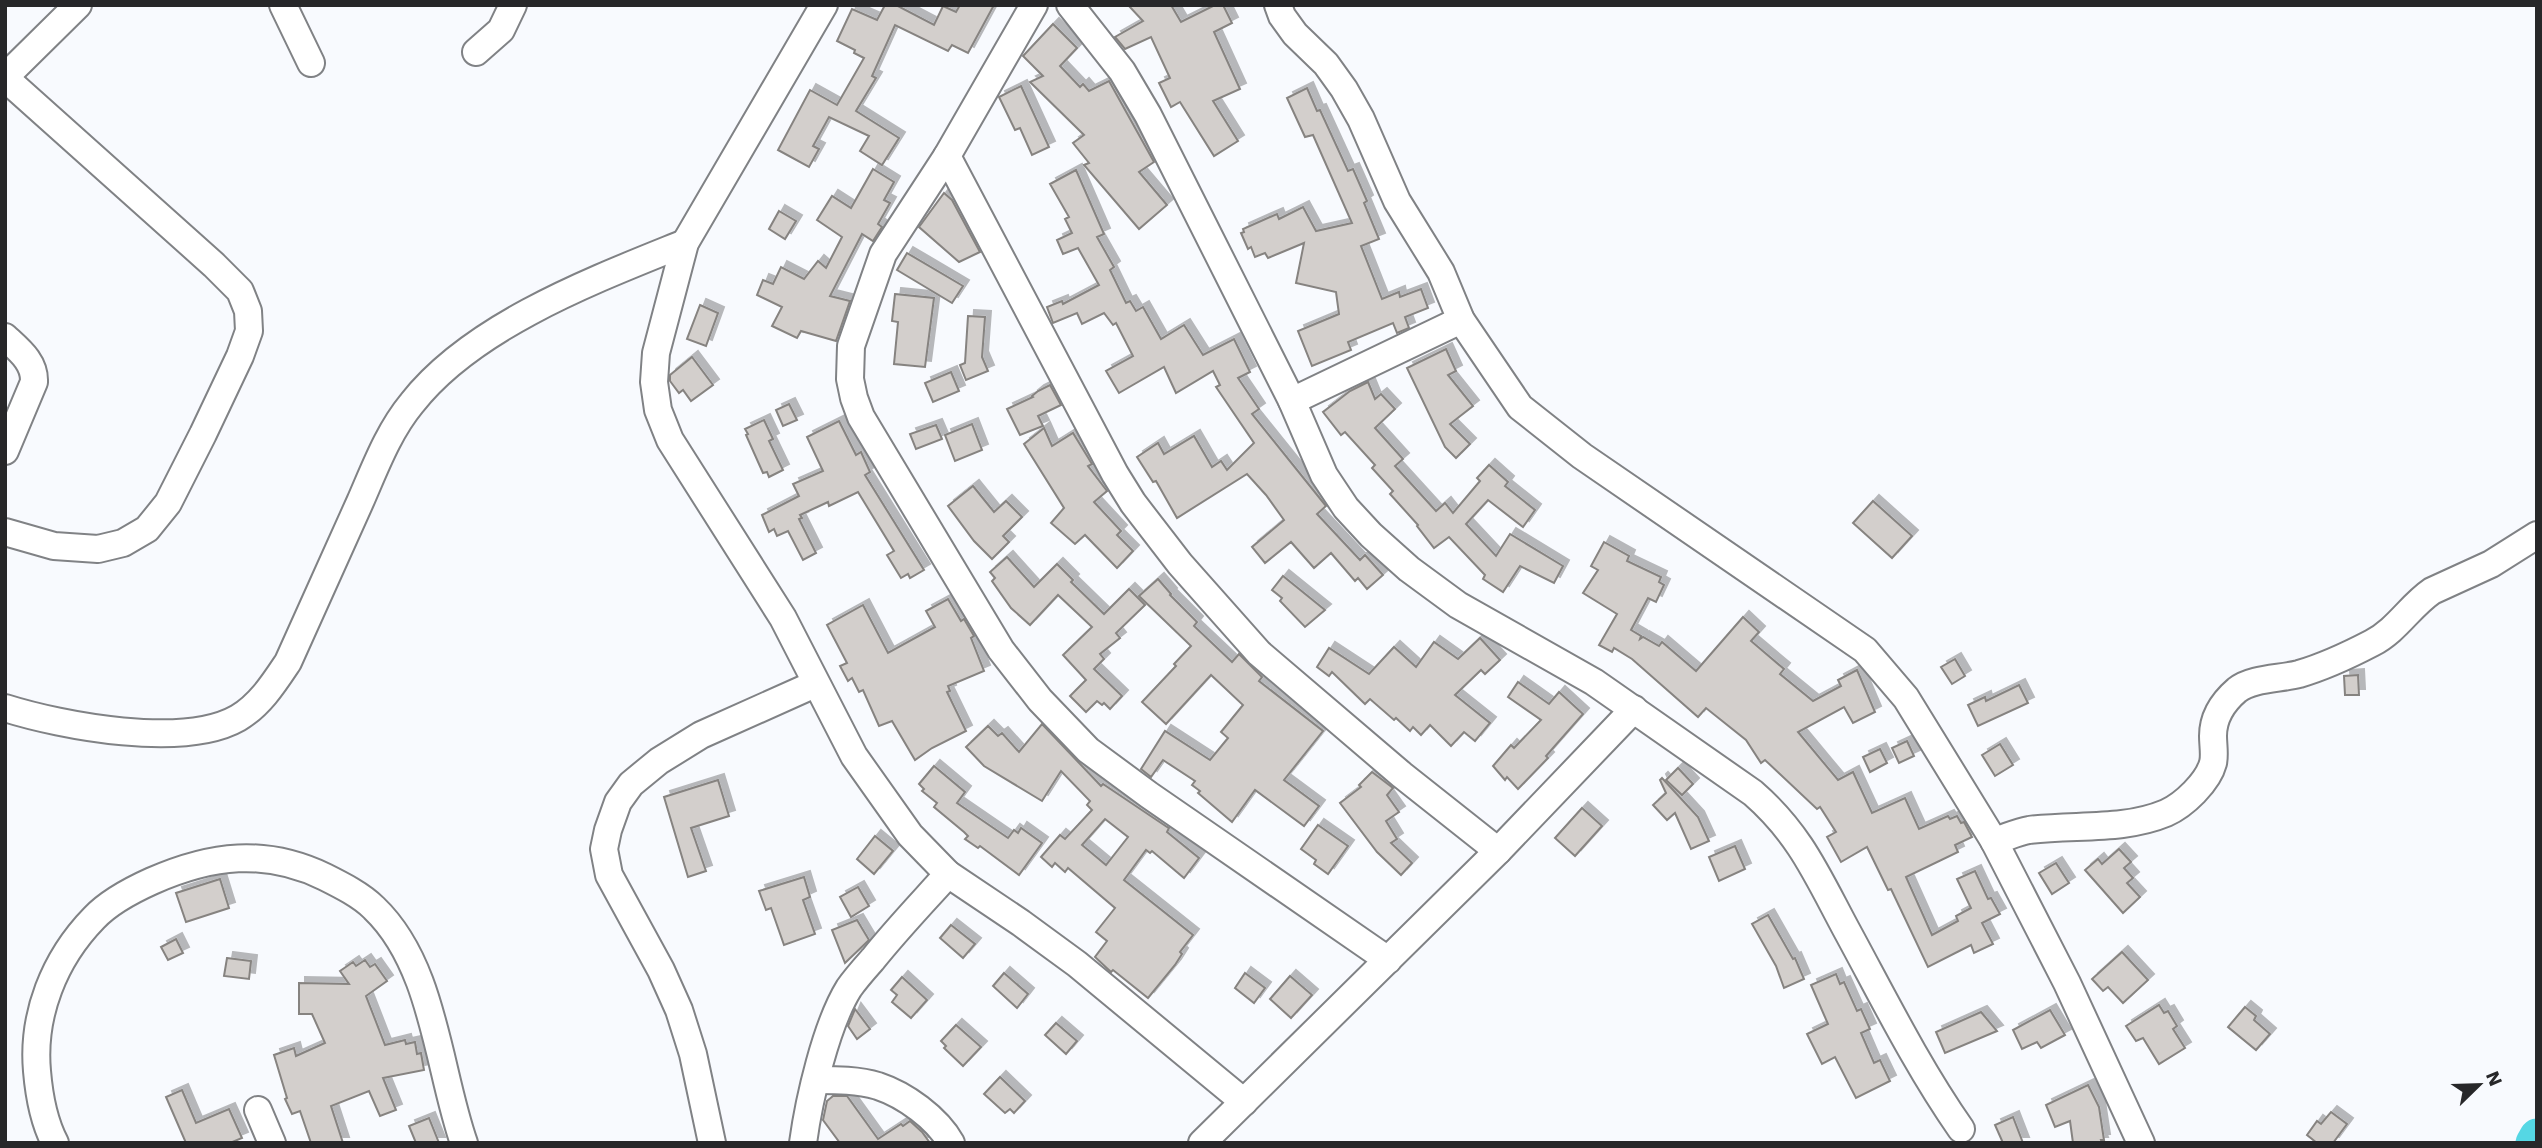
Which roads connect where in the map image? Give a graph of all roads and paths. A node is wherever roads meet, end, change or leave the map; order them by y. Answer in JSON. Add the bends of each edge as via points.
{"nodes":[{"id":1,"x":78,"y":5,"type":"edge"},
{"id":2,"x":283,"y":5,"type":"edge"},
{"id":3,"x":513,"y":5,"type":"edge"},
{"id":4,"x":824,"y":5,"type":"edge"},
{"id":5,"x":1034,"y":5,"type":"edge"},
{"id":6,"x":1070,"y":5,"type":"edge"},
{"id":7,"x":1278,"y":5,"type":"edge"},
{"id":8,"x":476,"y":52,"type":"dead end"},
{"id":9,"x":311,"y":64,"type":"dead end"},
{"id":10,"x":5,"y":78,"type":"edge"},
{"id":11,"x":947,"y":156,"type":"junction"},
{"id":12,"x":685,"y":243,"type":"junction"},
{"id":13,"x":1461,"y":320,"type":"junction"},
{"id":14,"x":5,"y":337,"type":"edge"},
{"id":15,"x":1292,"y":401,"type":"junction"},
{"id":16,"x":5,"y":451,"type":"edge"},
{"id":17,"x":5,"y":532,"type":"edge"},
{"id":18,"x":2537,"y":535,"type":"edge"},
{"id":19,"x":815,"y":684,"type":"junction"},
{"id":20,"x":5,"y":708,"type":"edge"},
{"id":21,"x":1633,"y":709,"type":"junction"},
{"id":22,"x":1994,"y":842,"type":"junction"},
{"id":23,"x":1498,"y":851,"type":"junction"},
{"id":24,"x":948,"y":874,"type":"junction"},
{"id":25,"x":1388,"y":960,"type":"junction"},
{"id":26,"x":817,"y":1080,"type":"junction"},
{"id":27,"x":1244,"y":1102,"type":"junction"},
{"id":28,"x":258,"y":1110,"type":"dead end"},
{"id":29,"x":1961,"y":1129,"type":"dead end"},
{"id":30,"x":53,"y":1142,"type":"edge"},
{"id":31,"x":272,"y":1143,"type":"edge"},
{"id":32,"x":464,"y":1143,"type":"edge"},
{"id":33,"x":712,"y":1143,"type":"edge"},
{"id":34,"x":803,"y":1143,"type":"edge"},
{"id":35,"x":951,"y":1143,"type":"edge"},
{"id":36,"x":1202,"y":1143,"type":"edge"},
{"id":37,"x":2141,"y":1143,"type":"edge"}],
"edges":[{"from":1,"to":10,"type":"street"},
{"from":2,"to":9,"type":"street"},
{"from":3,"to":8,"type":"street","via":[[501,30]]},
{"from":4,"to":12,"type":"street"},
{"from":5,"to":11,"type":"street"},
{"from":6,"to":15,"type":"street","via":[[1122,71],[1148,115]]},
{"from":7,"to":13,"type":"street","via":[[1296,34],[1344,89],[1397,201],[1441,272]]},
{"from":10,"to":17,"type":"street","via":[[214,265],[240,291],[248,310],[248,331],[224,389],[168,503],[147,530],[98,549],[54,546]]},
{"from":11,"to":23,"type":"street","via":[[1115,474],[1180,564],[1259,653]]},
{"from":11,"to":25,"type":"street","via":[[883,254],[851,346],[850,379],[861,417],[1001,650],[1088,750]]},
{"from":12,"to":19,"type":"street","via":[[656,353],[658,410],[670,440],[783,618]]},
{"from":12,"to":20,"type":"street","via":[[558,298],[491,335],[446,368],[412,403],[389,438],[288,662],[269,691],[239,717],[182,733],[82,727]]},
{"from":13,"to":15,"type":"street"},
{"from":13,"to":22,"type":"street","via":[[1520,407],[1535,421],[1865,650],[1906,698]]},
{"from":14,"to":16,"type":"street","via":[[27,358],[34,375]]},
{"from":15,"to":21,"type":"street","via":[[1324,475],[1346,509],[1371,535],[1458,605]]},
{"from":18,"to":22,"type":"street","via":[[2491,564],[2424,596],[2373,643],[2300,673],[2237,690],[2215,722],[2213,762],[2207,776],[2169,811],[2144,821],[2027,830]]},
{"from":19,"to":24,"type":"street","via":[[880,796]]},
{"from":19,"to":33,"type":"street","via":[[701,735],[659,761],[631,784],[618,802],[604,849],[609,875],[679,1010]]},
{"from":21,"to":23,"type":"street"},
{"from":21,"to":29,"type":"street","via":[[1753,793],[1790,830],[1923,1072]]},
{"from":22,"to":37,"type":"street","via":[[2067,983]]},
{"from":23,"to":25,"type":"street"},
{"from":24,"to":26,"type":"street","via":[[850,986],[828,1037]]},
{"from":24,"to":27,"type":"street","via":[[1077,964]]},
{"from":25,"to":27,"type":"street"},
{"from":26,"to":34,"type":"street"},
{"from":26,"to":35,"type":"street","via":[[853,1081],[890,1090],[938,1124]]},
{"from":27,"to":36,"type":"street"},
{"from":28,"to":31,"type":"street"},
{"from":30,"to":32,"type":"street","via":[[39,1093],[35,1046],[43,1002],[63,957],[95,917],[132,890],[179,869],[220,858],[263,858],[303,867],[341,885],[374,908],[398,939],[418,978]]}]}
